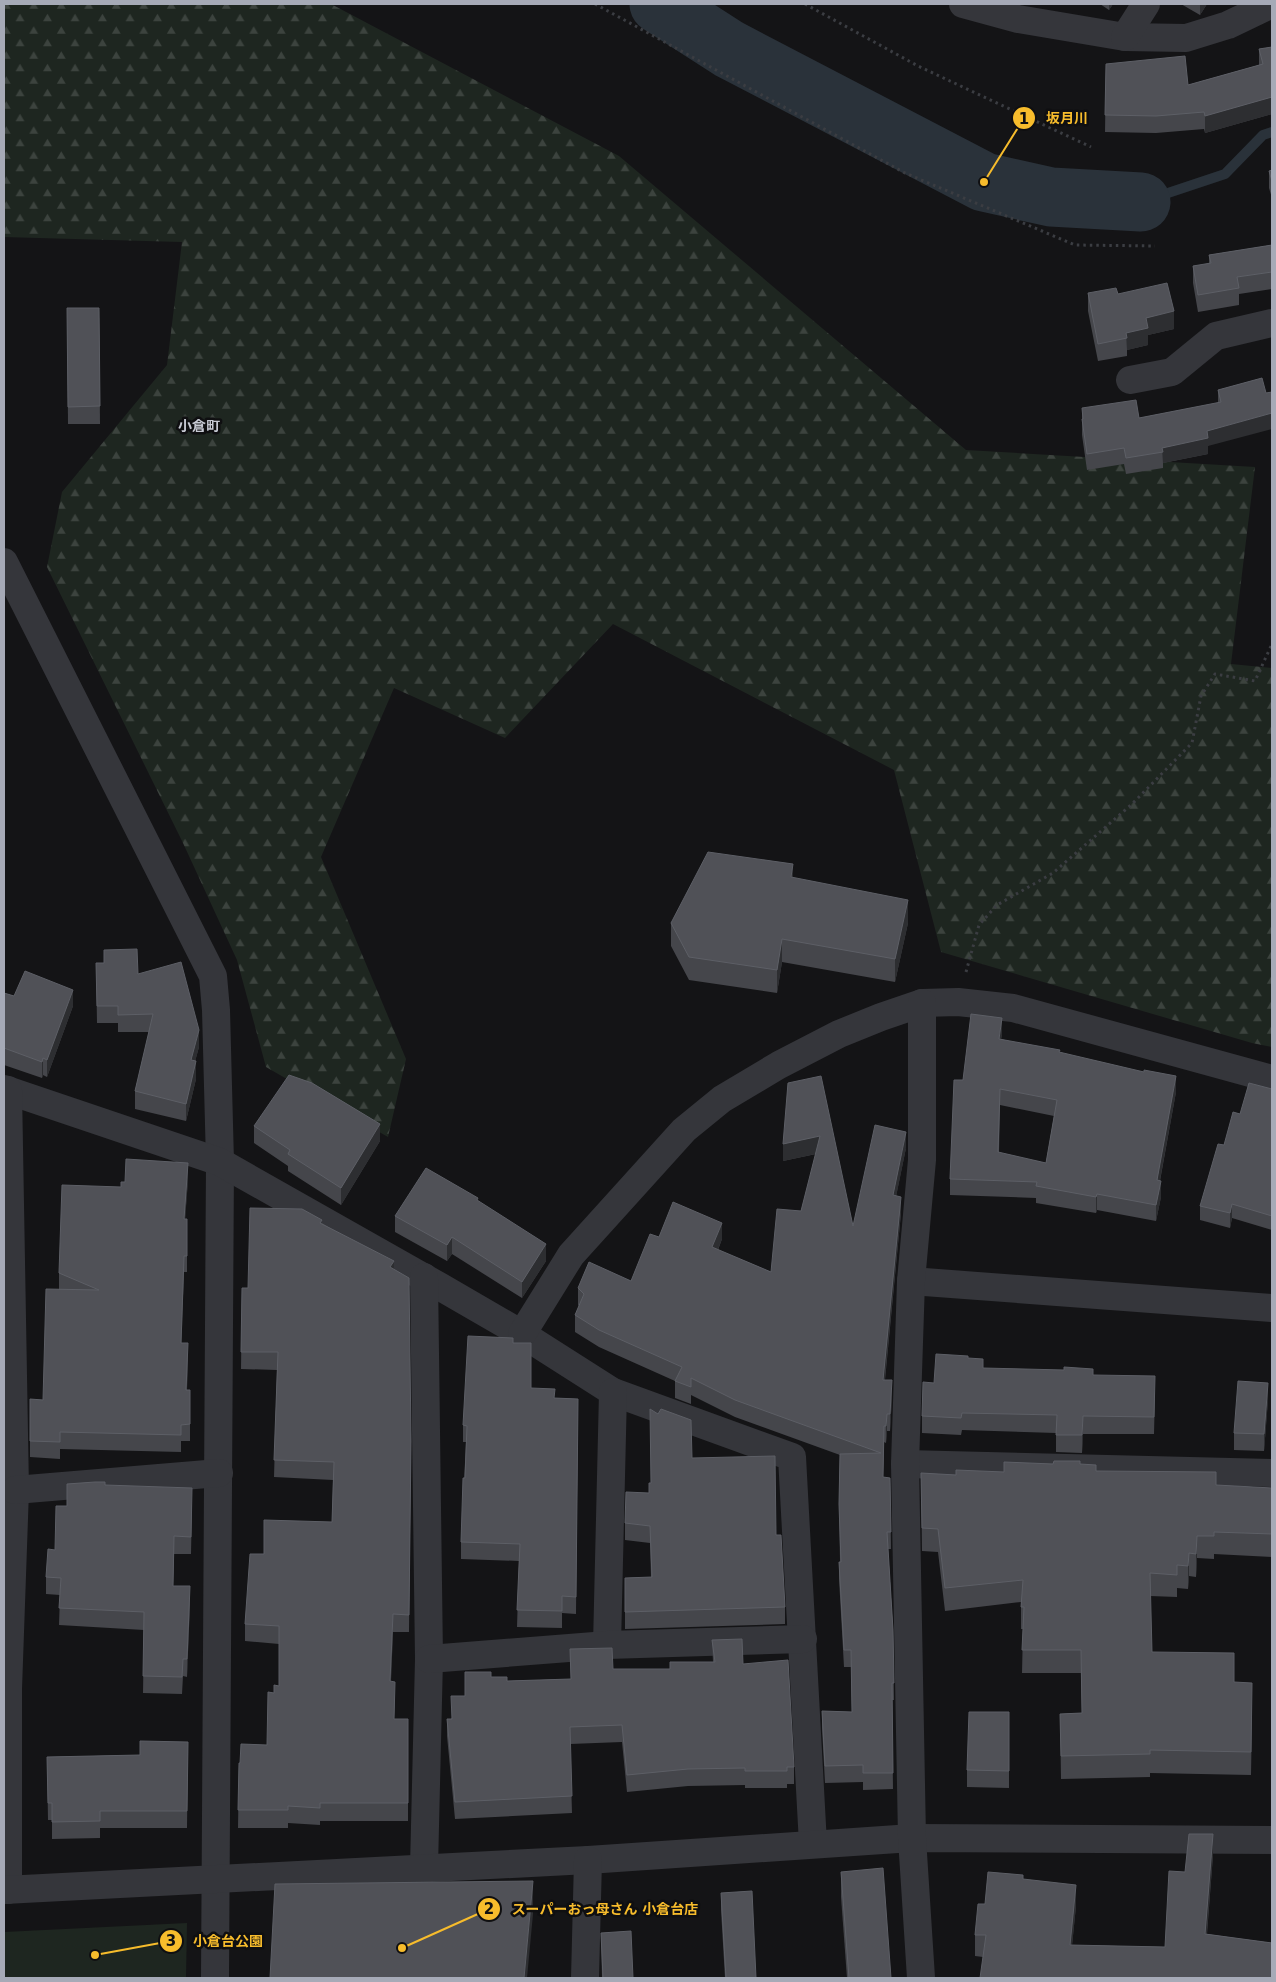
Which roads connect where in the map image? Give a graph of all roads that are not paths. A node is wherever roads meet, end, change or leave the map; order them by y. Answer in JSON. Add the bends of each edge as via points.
{"nodes":[{"id":1,"x":963,"y":4,"type":"edge"},
{"id":2,"x":1146,"y":4,"type":"edge"},
{"id":3,"x":1272,"y":4,"type":"edge"},
{"id":4,"x":1125,"y":38,"type":"junction"},
{"id":5,"x":1272,"y":324,"type":"edge"},
{"id":6,"x":1130,"y":380,"type":"dead end"},
{"id":7,"x":4,"y":562,"type":"edge"},
{"id":8,"x":922,"y":1003,"type":"junction"},
{"id":9,"x":1272,"y":1079,"type":"edge"},
{"id":10,"x":6,"y":1089,"type":"edge"},
{"id":11,"x":220,"y":1162,"type":"junction"},
{"id":12,"x":424,"y":1277,"type":"junction"},
{"id":13,"x":911,"y":1281,"type":"junction"},
{"id":14,"x":7,"y":1294,"type":"edge"},
{"id":15,"x":1272,"y":1308,"type":"edge"},
{"id":16,"x":522,"y":1334,"type":"junction"},
{"id":17,"x":613,"y":1392,"type":"junction"},
{"id":18,"x":905,"y":1464,"type":"junction"},
{"id":19,"x":219,"y":1473,"type":"junction"},
{"id":20,"x":1272,"y":1473,"type":"edge"},
{"id":21,"x":15,"y":1490,"type":"junction"},
{"id":22,"x":803,"y":1639,"type":"junction"},
{"id":23,"x":607,"y":1645,"type":"junction"},
{"id":24,"x":429,"y":1659,"type":"junction"},
{"id":25,"x":6,"y":1688,"type":"edge"},
{"id":26,"x":912,"y":1838,"type":"junction"},
{"id":27,"x":1272,"y":1840,"type":"edge"},
{"id":28,"x":814,"y":1844,"type":"junction"},
{"id":29,"x":588,"y":1860,"type":"junction"},
{"id":30,"x":424,"y":1868,"type":"junction"},
{"id":31,"x":216,"y":1879,"type":"junction"},
{"id":32,"x":6,"y":1890,"type":"edge"},
{"id":33,"x":215,"y":1978,"type":"edge"},
{"id":34,"x":585,"y":1978,"type":"edge"},
{"id":35,"x":921,"y":1978,"type":"edge"}],
"edges":[{"from":1,"to":4,"type":"street","via":[[1018,19]]},
{"from":2,"to":4,"type":"street"},
{"from":3,"to":4,"type":"street","via":[[1228,25],[1186,38]]},
{"from":5,"to":6,"type":"street","via":[[1216,336],[1172,372]]},
{"from":7,"to":11,"type":"street","via":[[213,976]]},
{"from":8,"to":9,"type":"street","via":[[958,1002],[1013,1008]]},
{"from":8,"to":13,"type":"street","via":[[922,1160]]},
{"from":8,"to":16,"type":"street","via":[[839,1034],[779,1065],[722,1099],[684,1130],[571,1255]]},
{"from":10,"to":11,"type":"street"},
{"from":10,"to":14,"type":"street"},
{"from":11,"to":12,"type":"street"},
{"from":11,"to":19,"type":"street"},
{"from":12,"to":16,"type":"street"},
{"from":12,"to":24,"type":"street"},
{"from":13,"to":15,"type":"street"},
{"from":13,"to":18,"type":"street"},
{"from":14,"to":21,"type":"street"},
{"from":16,"to":17,"type":"street"},
{"from":17,"to":22,"type":"street","via":[[792,1457]]},
{"from":17,"to":23,"type":"street"},
{"from":18,"to":20,"type":"street"},
{"from":18,"to":26,"type":"street"},
{"from":19,"to":21,"type":"street"},
{"from":19,"to":31,"type":"street"},
{"from":21,"to":25,"type":"street"},
{"from":22,"to":23,"type":"street"},
{"from":22,"to":28,"type":"street"},
{"from":23,"to":24,"type":"street"},
{"from":24,"to":30,"type":"street"},
{"from":25,"to":32,"type":"street"},
{"from":26,"to":27,"type":"street"},
{"from":26,"to":28,"type":"street"},
{"from":26,"to":35,"type":"street"},
{"from":28,"to":29,"type":"street"},
{"from":29,"to":30,"type":"street"},
{"from":29,"to":34,"type":"street"},
{"from":30,"to":31,"type":"street"},
{"from":31,"to":32,"type":"street"},
{"from":31,"to":33,"type":"street"}]}
